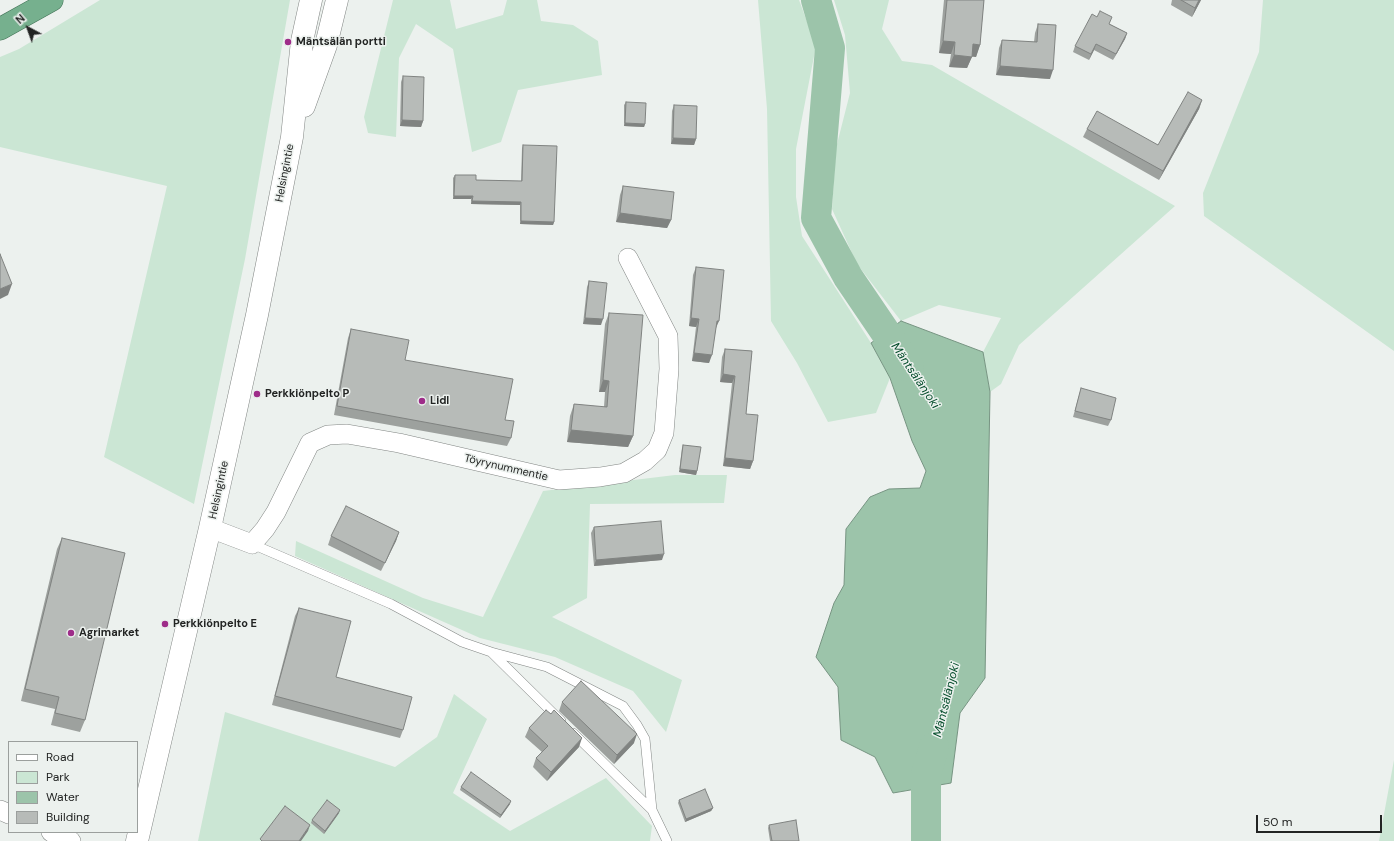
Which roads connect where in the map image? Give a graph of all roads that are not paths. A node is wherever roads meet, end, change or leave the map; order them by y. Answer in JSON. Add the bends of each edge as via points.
{"nodes":[{"id":1,"x":37,"y":0,"type":"edge"},
{"id":2,"x":52,"y":0,"type":"edge"},
{"id":3,"x":311,"y":0,"type":"edge"},
{"id":4,"x":336,"y":0,"type":"edge"},
{"id":5,"x":0,"y":29,"type":"edge"},
{"id":6,"x":292,"y":137,"type":"junction"},
{"id":7,"x":628,"y":258,"type":"dead end"},
{"id":8,"x":210,"y":528,"type":"junction"},
{"id":9,"x":252,"y":544,"type":"junction"},
{"id":10,"x":491,"y":652,"type":"junction"},
{"id":11,"x":652,"y":810,"type":"junction"},
{"id":12,"x":53,"y":833,"type":"edge"},
{"id":13,"x":72,"y":841,"type":"edge"},
{"id":14,"x":137,"y":841,"type":"edge"},
{"id":15,"x":667,"y":841,"type":"edge"}],
"edges":[{"from":1,"to":5,"type":"highway"},
{"from":2,"to":5,"type":"highway"},
{"from":3,"to":6,"type":"main road","name":"Helsingintie","via":[[302,41]]},
{"from":4,"to":6,"type":"main road","name":"Helsingintie","via":[[326,45]]},
{"from":6,"to":8,"type":"main road","name":"Helsingintie","via":[[256,323]]},
{"from":7,"to":9,"type":"street","name":"Töyrynummentie","via":[[668,336],[669,369],[664,433],[657,450],[645,461],[624,473],[600,478],[559,480],[399,443],[347,434],[328,435],[310,443],[276,512],[266,529]]},
{"from":8,"to":9,"type":"street"},
{"from":8,"to":14,"type":"main road","name":"Helsingintie"},
{"from":9,"to":10,"type":"lane","via":[[390,604],[462,642]]},
{"from":10,"to":11,"type":"lane"},
{"from":10,"to":11,"type":"lane","via":[[547,667],[623,706],[646,739]]},
{"from":11,"to":15,"type":"lane"},
{"from":12,"to":13,"type":"street"}]}
